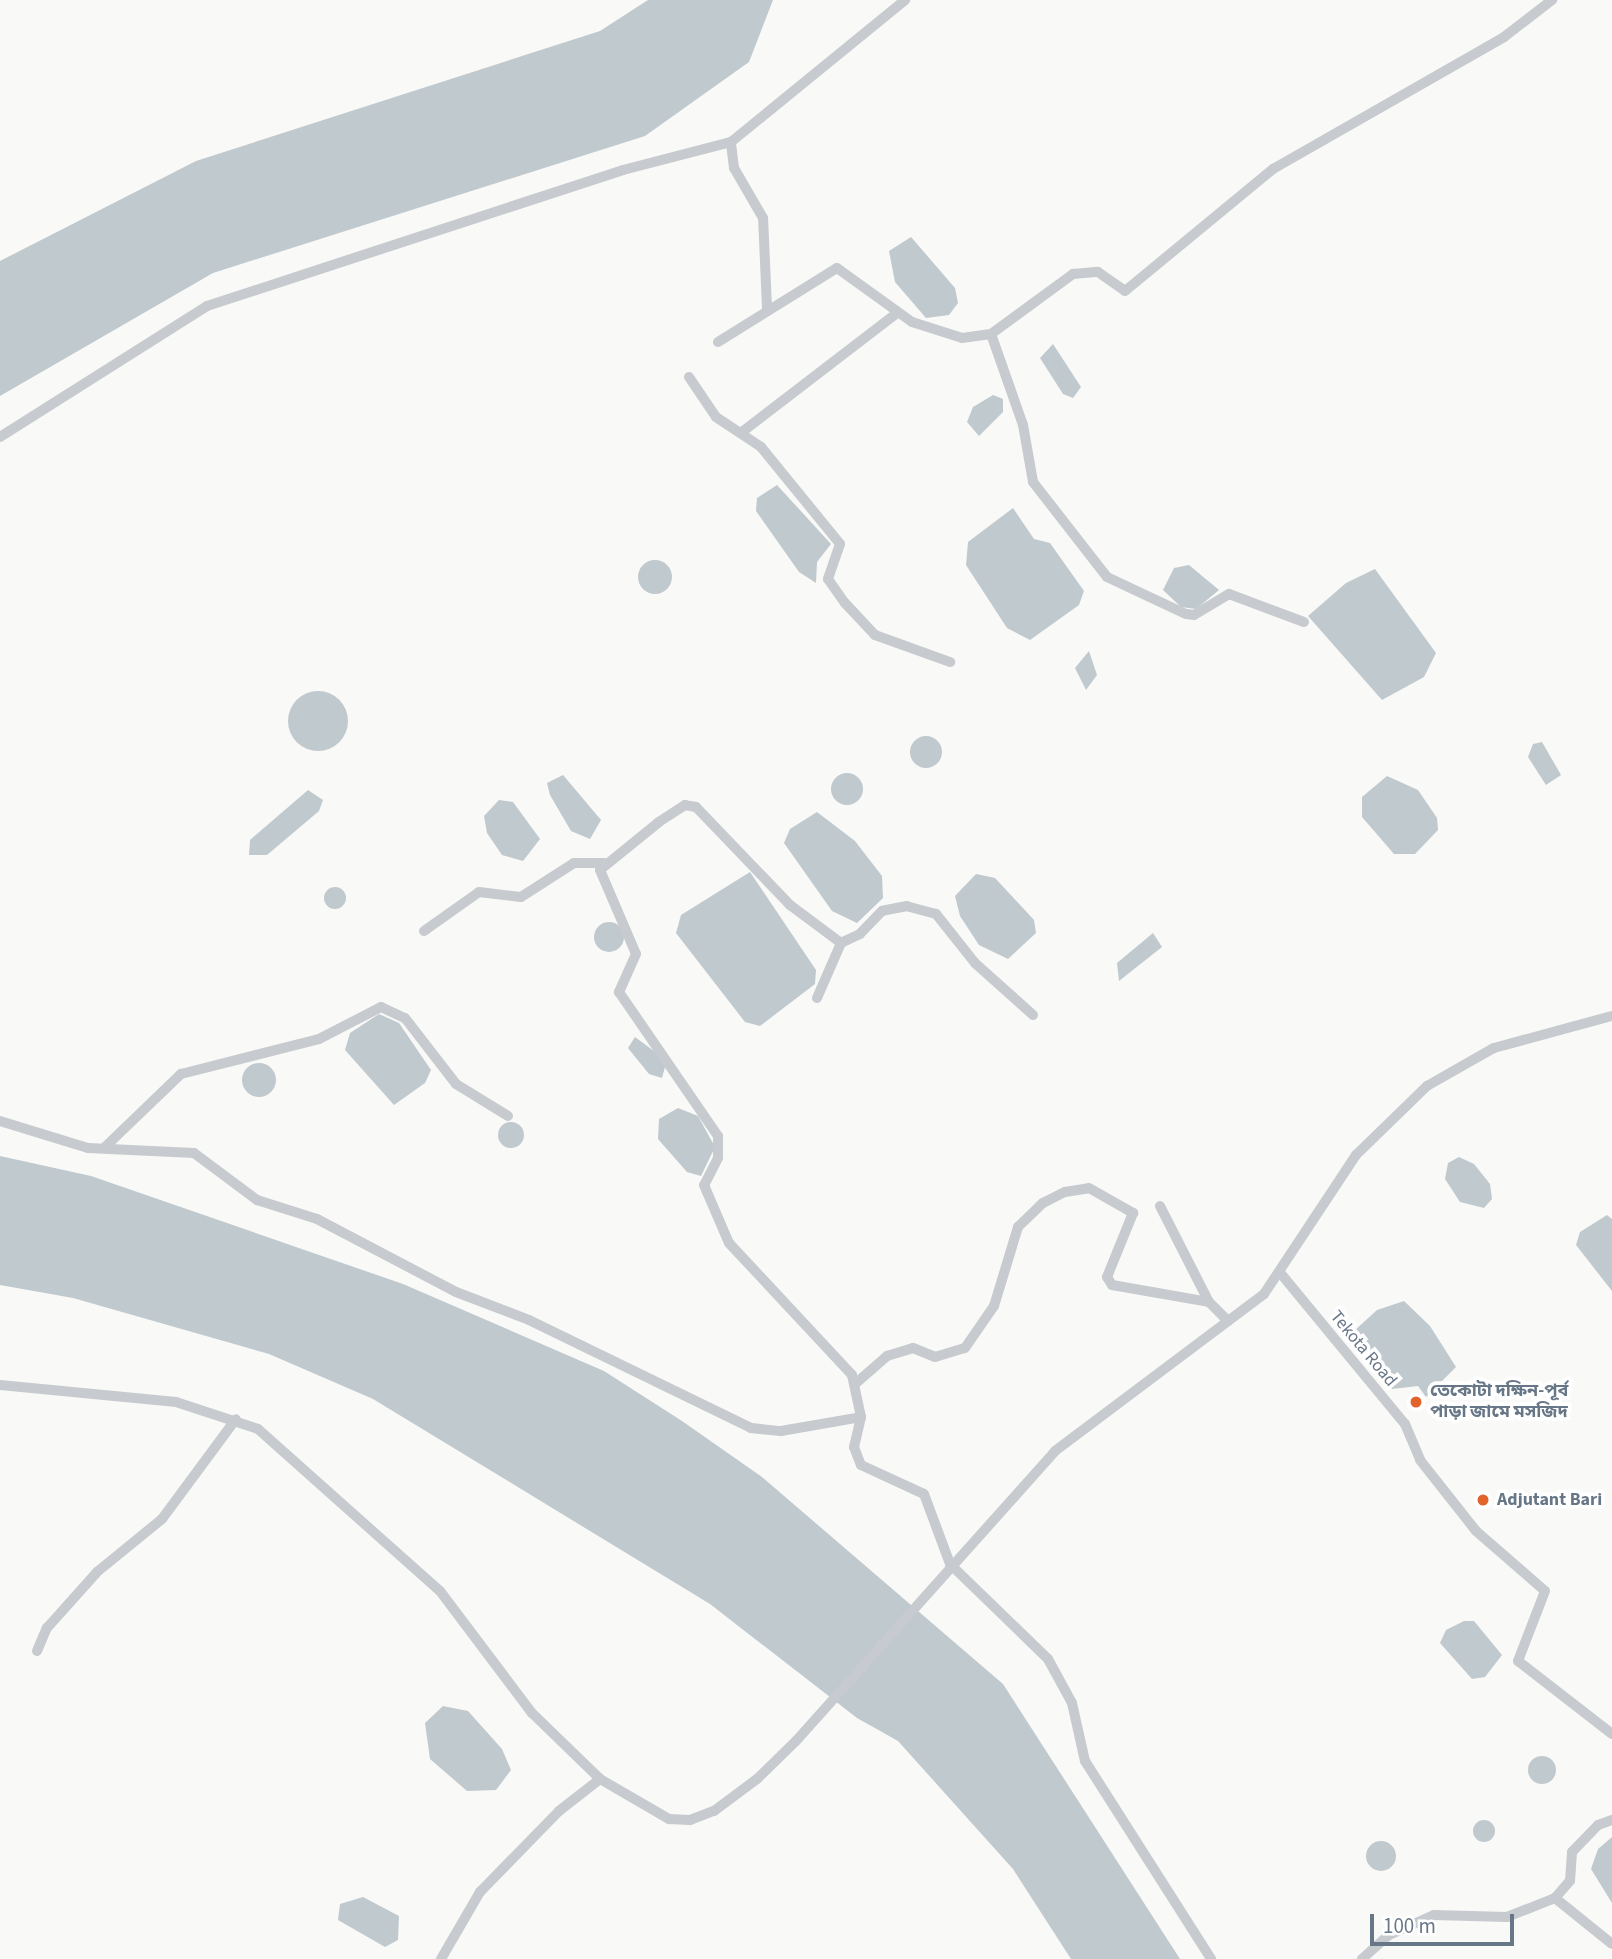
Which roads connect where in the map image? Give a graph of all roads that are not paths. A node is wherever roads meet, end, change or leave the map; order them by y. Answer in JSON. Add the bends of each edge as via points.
{"nodes":[{"id":1,"x":905,"y":0,"type":"edge"},
{"id":2,"x":1552,"y":0,"type":"edge"},
{"id":3,"x":731,"y":142,"type":"junction"},
{"id":4,"x":767,"y":308,"type":"junction"},
{"id":5,"x":897,"y":313,"type":"junction"},
{"id":6,"x":991,"y":334,"type":"junction"},
{"id":7,"x":718,"y":342,"type":"dead end"},
{"id":8,"x":690,"y":377,"type":"dead end"},
{"id":9,"x":742,"y":432,"type":"junction"},
{"id":10,"x":0,"y":437,"type":"edge"},
{"id":11,"x":1304,"y":622,"type":"dead end"},
{"id":12,"x":950,"y":662,"type":"dead end"},
{"id":13,"x":604,"y":863,"type":"junction"},
{"id":14,"x":424,"y":931,"type":"dead end"},
{"id":15,"x":841,"y":943,"type":"junction"},
{"id":16,"x":817,"y":998,"type":"dead end"},
{"id":17,"x":1033,"y":1015,"type":"dead end"},
{"id":18,"x":1612,"y":1016,"type":"edge"},
{"id":19,"x":508,"y":1116,"type":"dead end"},
{"id":20,"x":0,"y":1121,"type":"edge"},
{"id":21,"x":104,"y":1148,"type":"junction"},
{"id":22,"x":1160,"y":1206,"type":"dead end"},
{"id":23,"x":1282,"y":1275,"type":"junction"},
{"id":24,"x":1209,"y":1301,"type":"junction"},
{"id":25,"x":1228,"y":1321,"type":"junction"},
{"id":26,"x":855,"y":1384,"type":"junction"},
{"id":27,"x":0,"y":1385,"type":"edge"},
{"id":28,"x":861,"y":1417,"type":"junction"},
{"id":29,"x":236,"y":1419,"type":"junction"},
{"id":30,"x":950,"y":1564,"type":"junction"},
{"id":31,"x":37,"y":1651,"type":"dead end"},
{"id":32,"x":1612,"y":1734,"type":"edge"},
{"id":33,"x":600,"y":1779,"type":"junction"},
{"id":34,"x":1612,"y":1820,"type":"edge"},
{"id":35,"x":1555,"y":1899,"type":"junction"},
{"id":36,"x":1612,"y":1944,"type":"edge"},
{"id":37,"x":441,"y":1959,"type":"edge"},
{"id":38,"x":1211,"y":1959,"type":"edge"},
{"id":39,"x":1362,"y":1959,"type":"edge"}],
"edges":[{"from":1,"to":3,"type":"street"},
{"from":2,"to":6,"type":"street","via":[[1504,37],[1273,169],[1146,279],[1125,291],[1098,272],[1073,274]]},
{"from":3,"to":4,"type":"street","via":[[734,168],[762,218]]},
{"from":3,"to":10,"type":"street","via":[[623,170],[207,306]]},
{"from":4,"to":5,"type":"street","via":[[838,268],[872,288]]},
{"from":4,"to":7,"type":"street"},
{"from":5,"to":6,"type":"street","via":[[946,336]]},
{"from":5,"to":9,"type":"street"},
{"from":6,"to":11,"type":"street","via":[[1023,425],[1033,482],[1107,577],[1186,614],[1194,615],[1229,594]]},
{"from":8,"to":9,"type":"street","via":[[716,417]]},
{"from":9,"to":12,"type":"street","via":[[840,544],[828,579],[845,603],[875,635]]},
{"from":13,"to":14,"type":"street","via":[[574,863],[521,897],[479,892]]},
{"from":13,"to":15,"type":"street","via":[[685,805],[696,807],[790,905]]},
{"from":13,"to":26,"type":"street","via":[[601,880],[623,913],[636,954],[619,992],[718,1136],[718,1158],[704,1185],[709,1205],[753,1273],[837,1357]]},
{"from":15,"to":16,"type":"street"},
{"from":15,"to":17,"type":"street","via":[[860,934],[882,911],[907,906],[936,914],[975,963]]},
{"from":18,"to":23,"type":"street","via":[[1494,1048],[1427,1086],[1356,1155]]},
{"from":19,"to":21,"type":"street","via":[[456,1084],[405,1018],[381,1007],[320,1039],[181,1074]]},
{"from":20,"to":21,"type":"street"},
{"from":21,"to":28,"type":"street","via":[[194,1153],[257,1200],[317,1219],[456,1292],[551,1330],[751,1428],[782,1431]]},
{"from":22,"to":24,"type":"street"},
{"from":23,"to":25,"type":"street"},
{"from":23,"to":32,"type":"street","name":"Tekota Road","via":[[1405,1424],[1420,1460],[1476,1531],[1545,1591],[1518,1661]]},
{"from":24,"to":25,"type":"street"},
{"from":24,"to":26,"type":"street","via":[[1112,1285],[1107,1277],[1133,1213],[1090,1188],[1065,1192],[1043,1203],[1018,1227],[994,1306],[965,1348],[935,1357],[913,1348],[887,1356]]},
{"from":25,"to":30,"type":"street","via":[[1055,1451]]},
{"from":26,"to":28,"type":"street"},
{"from":27,"to":29,"type":"street","via":[[176,1402]]},
{"from":28,"to":30,"type":"street","via":[[853,1447],[861,1465],[924,1494]]},
{"from":29,"to":31,"type":"street","via":[[162,1519],[91,1578],[47,1628]]},
{"from":29,"to":33,"type":"street","via":[[258,1429],[440,1591],[532,1713]]},
{"from":30,"to":33,"type":"street","via":[[757,1779],[714,1811],[690,1820],[669,1819]]},
{"from":30,"to":38,"type":"street","via":[[1048,1659],[1072,1703],[1085,1761]]},
{"from":33,"to":37,"type":"street","via":[[544,1825],[480,1892]]},
{"from":34,"to":35,"type":"street","via":[[1598,1825],[1572,1852],[1570,1881]]},
{"from":35,"to":36,"type":"street"},
{"from":35,"to":39,"type":"street","via":[[1507,1917],[1434,1915],[1389,1935]]}]}
